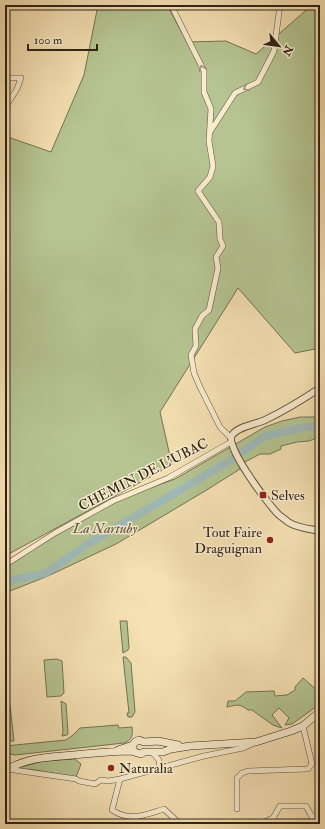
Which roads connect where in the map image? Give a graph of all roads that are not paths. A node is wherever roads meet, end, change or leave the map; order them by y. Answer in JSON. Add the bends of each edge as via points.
{"nodes":[{"id":1,"x":171,"y":5,"type":"edge"},
{"id":2,"x":280,"y":5,"type":"edge"},
{"id":3,"x":5,"y":78,"type":"edge"},
{"id":4,"x":8,"y":103,"type":"dead end"},
{"id":5,"x":210,"y":133,"type":"junction"},
{"id":6,"x":320,"y":388,"type":"edge"},
{"id":7,"x":231,"y":442,"type":"junction"},
{"id":8,"x":320,"y":531,"type":"edge"},
{"id":9,"x":5,"y":565,"type":"edge"},
{"id":10,"x":320,"y":708,"type":"edge"},
{"id":11,"x":318,"y":714,"type":"edge"},
{"id":12,"x":303,"y":726,"type":"junction"},
{"id":13,"x":144,"y":742,"type":"junction"},
{"id":14,"x":256,"y":742,"type":"junction"},
{"id":15,"x":164,"y":743,"type":"junction"},
{"id":16,"x":190,"y":746,"type":"junction"},
{"id":17,"x":133,"y":748,"type":"junction"},
{"id":18,"x":144,"y":752,"type":"junction"},
{"id":19,"x":152,"y":752,"type":"junction"},
{"id":20,"x":163,"y":752,"type":"junction"},
{"id":21,"x":159,"y":760,"type":"junction"},
{"id":22,"x":160,"y":768,"type":"junction"},
{"id":23,"x":6,"y":770,"type":"edge"},
{"id":24,"x":120,"y":779,"type":"junction"},
{"id":25,"x":237,"y":809,"type":"dead end"},
{"id":26,"x":320,"y":816,"type":"edge"},
{"id":27,"x":134,"y":817,"type":"junction"},
{"id":28,"x":133,"y":824,"type":"edge"},
{"id":29,"x":180,"y":824,"type":"edge"},
{"id":30,"x":260,"y":824,"type":"edge"}],
"edges":[{"from":5,"to":1,"type":"street","one_way":true,"via":[[211,109],[204,92],[204,71]]},
{"from":2,"to":5,"type":"street","one_way":true,"via":[[274,51],[258,82],[235,93]]},
{"from":3,"to":4,"type":"street","via":[[21,78]]},
{"from":5,"to":7,"type":"street","via":[[213,166],[210,177],[198,191],[219,222],[222,246],[216,257],[218,268],[209,310],[202,316],[195,329],[196,346],[191,355],[200,387],[220,427]]},
{"from":6,"to":7,"type":"street","via":[[264,420],[244,427],[233,434]]},
{"from":7,"to":8,"type":"street","via":[[243,467],[278,514],[299,527]]},
{"from":7,"to":9,"type":"street","name":"CHEMIN DE L'UBAC","via":[[168,478],[113,501],[55,533]]},
{"from":10,"to":11,"type":"main road"},
{"from":11,"to":12,"type":"main road"},
{"from":12,"to":14,"type":"main road"},
{"from":12,"to":25,"type":"street","via":[[312,764],[310,767],[242,773],[238,778]]},
{"from":13,"to":15,"type":"main road"},
{"from":13,"to":17,"type":"main road","via":[[137,740]]},
{"from":13,"to":18,"type":"main road"},
{"from":14,"to":16,"type":"main road"},
{"from":14,"to":22,"type":"street","via":[[242,748]]},
{"from":15,"to":16,"type":"main road"},
{"from":15,"to":20,"type":"main road"},
{"from":16,"to":20,"type":"main road"},
{"from":17,"to":18,"type":"main road","via":[[138,754]]},
{"from":17,"to":23,"type":"main road","via":[[40,758],[19,763]]},
{"from":18,"to":19,"type":"main road"},
{"from":19,"to":20,"type":"main road"},
{"from":19,"to":21,"type":"street"},
{"from":20,"to":21,"type":"street"},
{"from":21,"to":22,"type":"street"},
{"from":22,"to":24,"type":"street"},
{"from":23,"to":24,"type":"street","via":[[95,784],[101,780]]},
{"from":24,"to":27,"type":"street","via":[[112,810],[121,815]]},
{"from":26,"to":30,"type":"street","via":[[312,817],[306,806],[280,806],[273,818]]},
{"from":27,"to":28,"type":"street"},
{"from":27,"to":29,"type":"street","via":[[164,809]]}]}
